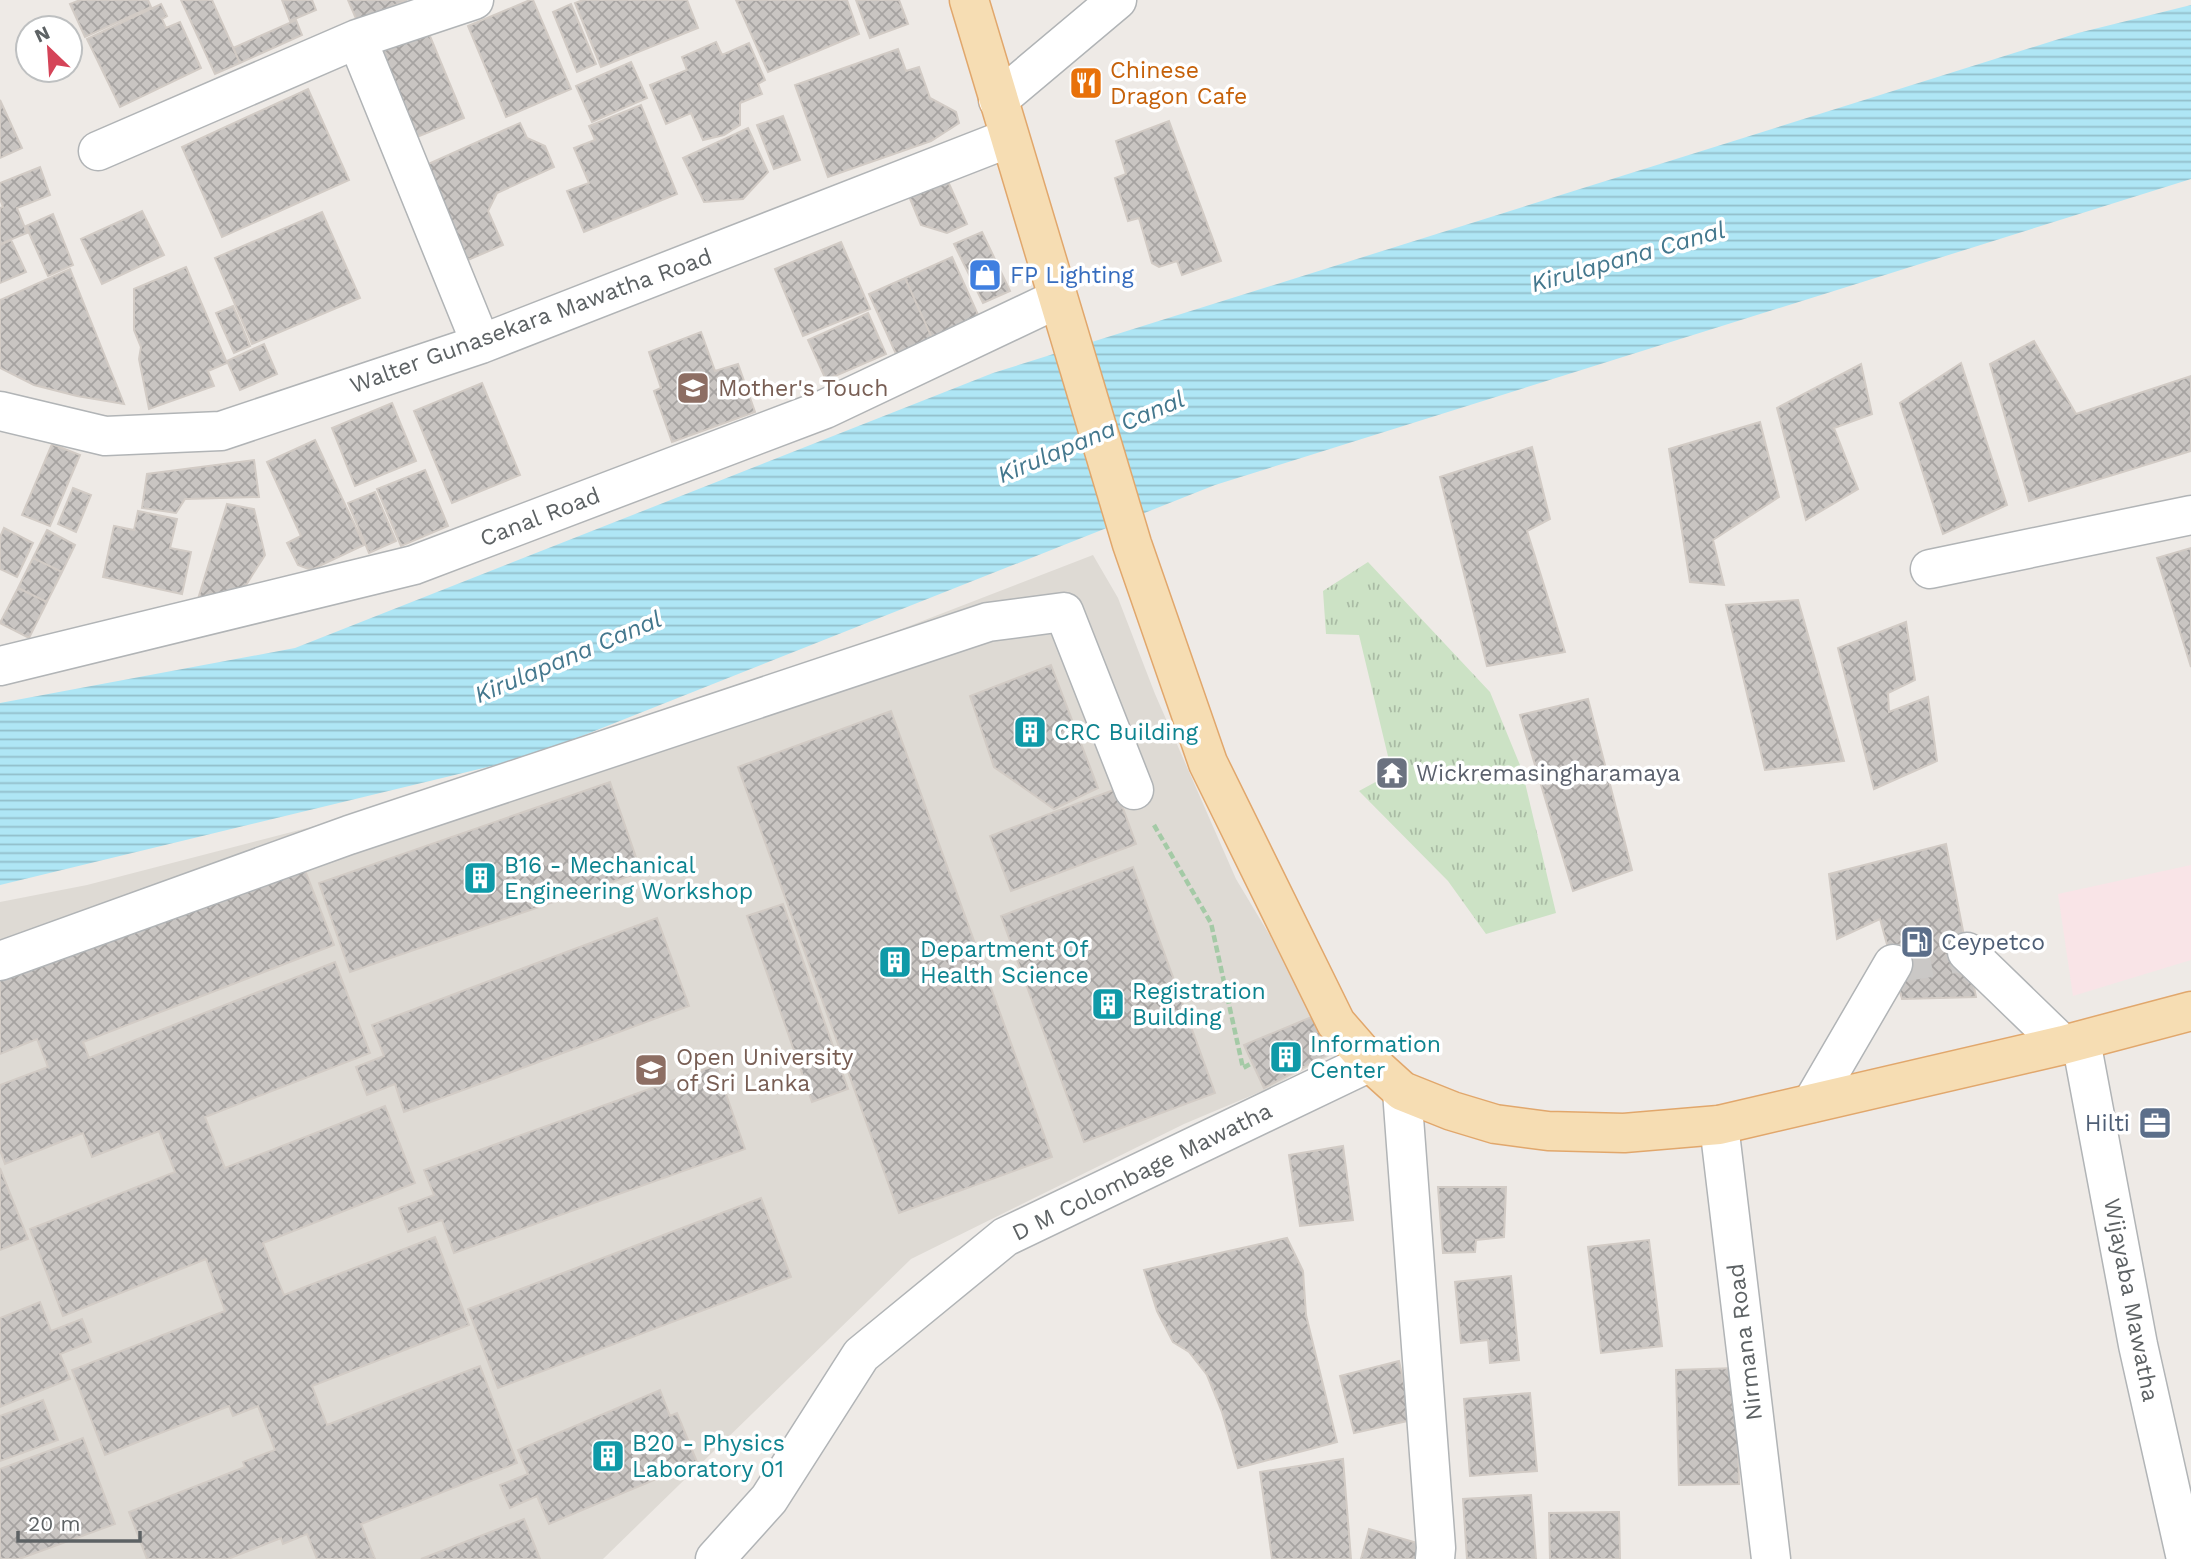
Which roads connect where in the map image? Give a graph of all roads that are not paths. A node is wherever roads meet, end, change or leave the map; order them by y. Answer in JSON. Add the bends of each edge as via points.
{"nodes":[{"id":1,"x":474,"y":0,"type":"edge"},
{"id":2,"x":969,"y":0,"type":"edge"},
{"id":3,"x":1117,"y":0,"type":"edge"},
{"id":4,"x":357,"y":39,"type":"junction"},
{"id":5,"x":998,"y":100,"type":"junction"},
{"id":6,"x":1009,"y":138,"type":"junction"},
{"id":7,"x":97,"y":151,"type":"dead end"},
{"id":8,"x":1058,"y":302,"type":"junction"},
{"id":9,"x":481,"y":344,"type":"junction"},
{"id":10,"x":0,"y":411,"type":"edge"},
{"id":11,"x":2191,"y":515,"type":"edge"},
{"id":12,"x":1930,"y":569,"type":"dead end"},
{"id":13,"x":0,"y":666,"type":"edge"},
{"id":14,"x":1134,"y":790,"type":"road end"},
{"id":15,"x":1967,"y":952,"type":"dead end"},
{"id":16,"x":0,"y":961,"type":"edge"},
{"id":17,"x":1893,"y":964,"type":"dead end"},
{"id":18,"x":2191,"y":1011,"type":"edge"},
{"id":19,"x":2072,"y":1043,"type":"junction"},
{"id":20,"x":1370,"y":1062,"type":"junction"},
{"id":21,"x":1402,"y":1091,"type":"junction"},
{"id":22,"x":1812,"y":1103,"type":"junction"},
{"id":23,"x":1719,"y":1125,"type":"junction"},
{"id":24,"x":715,"y":1559,"type":"edge"},
{"id":25,"x":1435,"y":1559,"type":"edge"},
{"id":26,"x":1771,"y":1559,"type":"edge"},
{"id":27,"x":2186,"y":1559,"type":"edge"}],
"edges":[{"from":1,"to":4,"type":"street"},
{"from":2,"to":5,"type":"main road"},
{"from":3,"to":5,"type":"street"},
{"from":4,"to":7,"type":"street"},
{"from":4,"to":9,"type":"street"},
{"from":5,"to":6,"type":"main road"},
{"from":6,"to":8,"type":"main road"},
{"from":6,"to":9,"type":"street","name":"Walter Gunasekara Mawatha Road"},
{"from":8,"to":13,"type":"street","name":"Canal Road","via":[[825,409],[414,565]]},
{"from":8,"to":20,"type":"main road","via":[[1132,544],[1213,774],[1336,1023]]},
{"from":9,"to":10,"type":"street","name":"Walter Gunasekara Mawatha Road","via":[[220,431],[105,436]]},
{"from":11,"to":12,"type":"street"},
{"from":14,"to":16,"type":"street","via":[[1064,612],[988,622],[349,835]]},
{"from":15,"to":19,"type":"street"},
{"from":17,"to":22,"type":"street"},
{"from":18,"to":19,"type":"main road"},
{"from":19,"to":22,"type":"main road"},
{"from":19,"to":27,"type":"street","name":"Wijayaba Mawatha"},
{"from":20,"to":21,"type":"main road"},
{"from":20,"to":24,"type":"street","name":"D M Colombage Mawatha","via":[[1005,1237],[861,1355],[769,1499]]},
{"from":21,"to":23,"type":"main road","via":[[1495,1124],[1548,1131],[1624,1133]]},
{"from":21,"to":25,"type":"street"},
{"from":22,"to":23,"type":"main road"},
{"from":23,"to":26,"type":"street","name":"Nirmana Road"}]}
